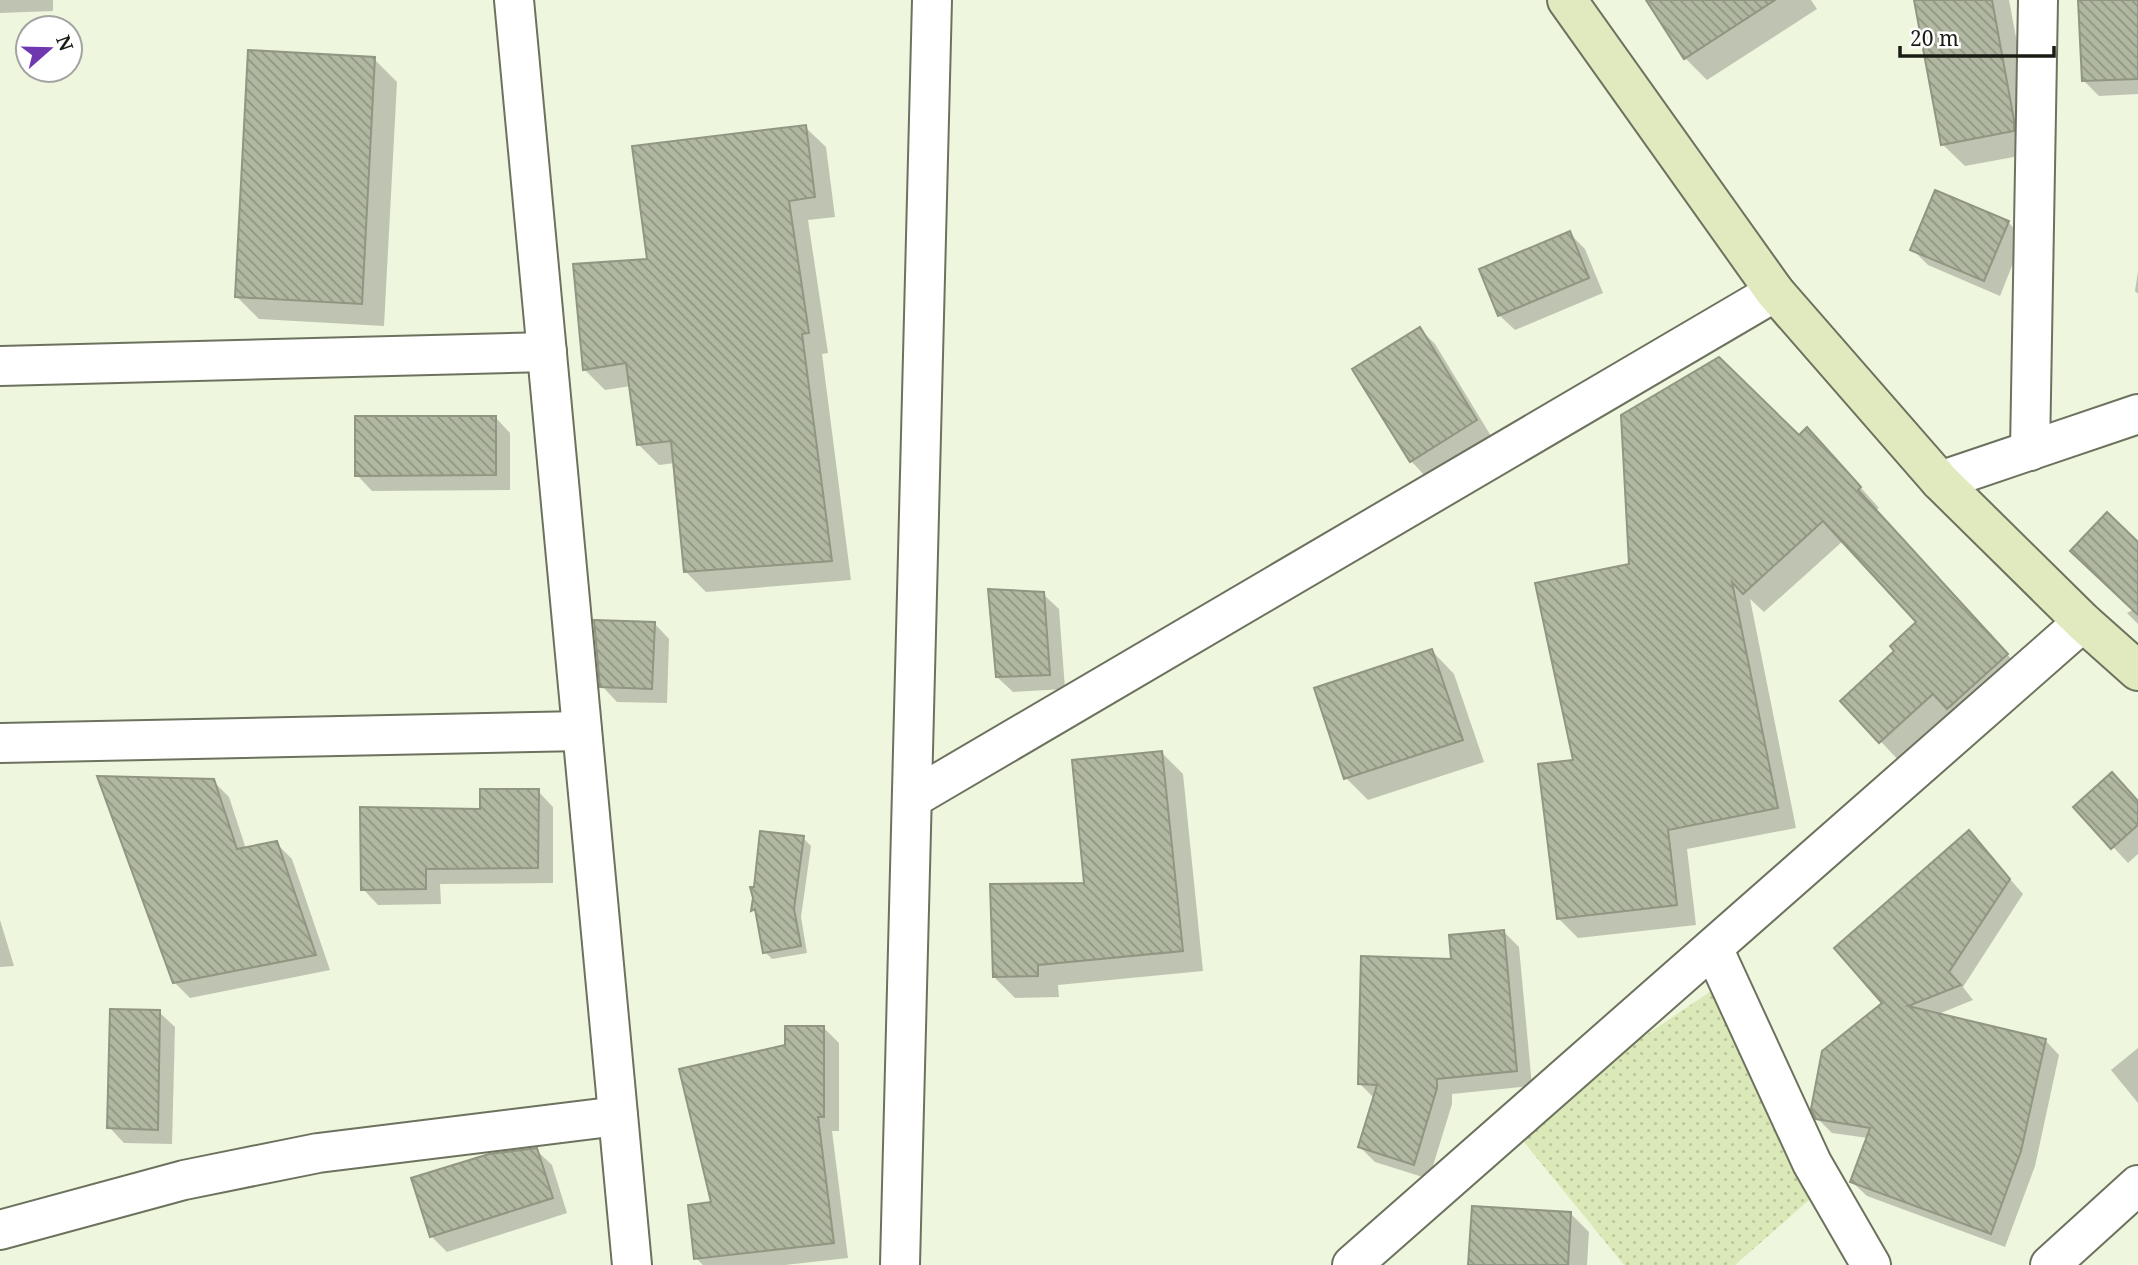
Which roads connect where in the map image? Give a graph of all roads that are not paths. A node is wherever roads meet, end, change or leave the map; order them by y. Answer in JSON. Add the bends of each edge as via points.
{"nodes":[{"id":1,"x":514,"y":0,"type":"edge"},
{"id":2,"x":932,"y":0,"type":"edge"},
{"id":3,"x":1567,"y":0,"type":"edge"},
{"id":4,"x":2038,"y":0,"type":"edge"},
{"id":5,"x":1775,"y":292,"type":"junction"},
{"id":6,"x":547,"y":352,"type":"junction"},
{"id":7,"x":0,"y":366,"type":"edge"},
{"id":8,"x":2138,"y":414,"type":"edge"},
{"id":9,"x":2029,"y":451,"type":"junction"},
{"id":10,"x":1940,"y":481,"type":"junction"},
{"id":11,"x":2083,"y":622,"type":"junction"},
{"id":12,"x":2138,"y":671,"type":"edge"},
{"id":13,"x":582,"y":731,"type":"junction"},
{"id":14,"x":0,"y":743,"type":"edge"},
{"id":15,"x":913,"y":798,"type":"junction"},
{"id":16,"x":1713,"y":948,"type":"junction"},
{"id":17,"x":618,"y":1116,"type":"junction"},
{"id":18,"x":2138,"y":1185,"type":"edge"},
{"id":19,"x":0,"y":1230,"type":"edge"},
{"id":20,"x":632,"y":1265,"type":"edge"},
{"id":21,"x":900,"y":1265,"type":"edge"},
{"id":22,"x":1352,"y":1265,"type":"edge"},
{"id":23,"x":1871,"y":1265,"type":"edge"},
{"id":24,"x":2050,"y":1265,"type":"edge"}],
"edges":[{"from":1,"to":6,"type":"street"},
{"from":2,"to":15,"type":"street"},
{"from":3,"to":5,"type":"street"},
{"from":4,"to":9,"type":"street"},
{"from":5,"to":10,"type":"street"},
{"from":5,"to":15,"type":"street"},
{"from":6,"to":7,"type":"street"},
{"from":6,"to":13,"type":"street"},
{"from":8,"to":9,"type":"street"},
{"from":9,"to":10,"type":"street"},
{"from":10,"to":11,"type":"street"},
{"from":11,"to":12,"type":"street"},
{"from":11,"to":16,"type":"street"},
{"from":13,"to":14,"type":"street"},
{"from":13,"to":17,"type":"street"},
{"from":15,"to":21,"type":"street"},
{"from":16,"to":22,"type":"street"},
{"from":16,"to":23,"type":"street","via":[[1812,1163]]},
{"from":17,"to":19,"type":"street","via":[[305,1155],[184,1180]]},
{"from":17,"to":20,"type":"street"},
{"from":18,"to":24,"type":"street"}]}
